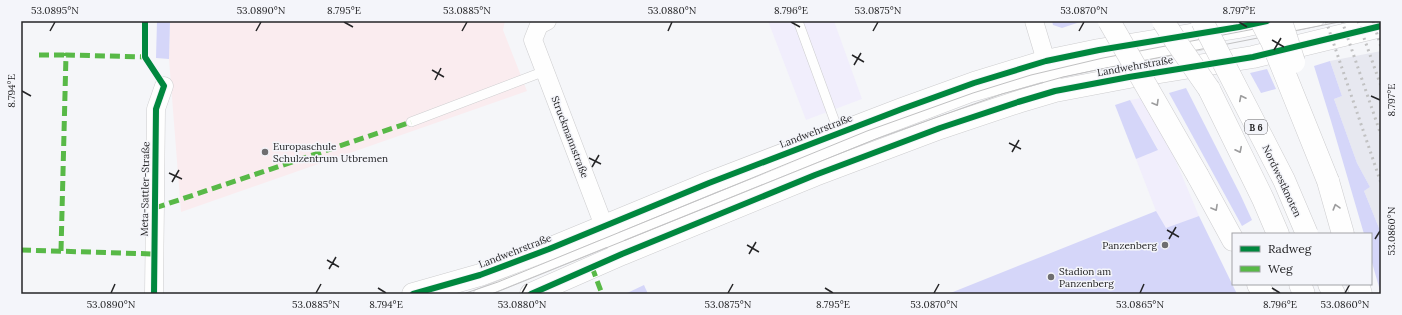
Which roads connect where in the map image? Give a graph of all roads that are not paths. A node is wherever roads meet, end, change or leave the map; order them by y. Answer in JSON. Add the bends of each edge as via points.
{"nodes":[{"id":1,"x":547,"y":21,"type":"edge"},
{"id":2,"x":798,"y":21,"type":"edge"},
{"id":3,"x":1034,"y":21,"type":"edge"},
{"id":4,"x":1109,"y":21,"type":"edge"},
{"id":5,"x":1163,"y":21,"type":"edge"},
{"id":6,"x":1178,"y":21,"type":"edge"},
{"id":7,"x":1202,"y":21,"type":"edge"},
{"id":8,"x":1281,"y":21,"type":"edge"},
{"id":9,"x":1319,"y":21,"type":"edge"},
{"id":10,"x":1381,"y":26,"type":"edge"},
{"id":11,"x":1249,"y":29,"type":"edge"},
{"id":12,"x":545,"y":71,"type":"junction"},
{"id":13,"x":1050,"y":76,"type":"junction"},
{"id":14,"x":164,"y":86,"type":"dead end"},
{"id":15,"x":1209,"y":90,"type":"junction"},
{"id":16,"x":411,"y":122,"type":"dead end"},
{"id":17,"x":839,"y":133,"type":"junction"},
{"id":18,"x":1328,"y":181,"type":"junction"},
{"id":19,"x":1278,"y":233,"type":"edge"},
{"id":20,"x":1307,"y":233,"type":"edge"},
{"id":21,"x":1343,"y":233,"type":"edge"},
{"id":22,"x":1232,"y":238,"type":"edge"},
{"id":23,"x":613,"y":240,"type":"junction"},
{"id":24,"x":1258,"y":285,"type":"edge"},
{"id":25,"x":1330,"y":285,"type":"edge"},
{"id":26,"x":154,"y":294,"type":"edge"},
{"id":27,"x":413,"y":294,"type":"edge"},
{"id":28,"x":478,"y":294,"type":"edge"},
{"id":29,"x":531,"y":294,"type":"edge"},
{"id":30,"x":1263,"y":294,"type":"edge"},
{"id":31,"x":1334,"y":294,"type":"edge"}],
"edges":[{"from":1,"to":12,"type":"street","name":"Struckmannstraße","via":[[538,24],[533,40]]},
{"from":2,"to":17,"type":"lane"},
{"from":3,"to":13,"type":"street"},
{"from":4,"to":22,"type":"main road","one_way":true,"bridge":true},
{"from":5,"to":15,"type":"main road","bridge":true},
{"from":6,"to":15,"type":"main road","number":"B 6","bridge":true,"via":[[1191,44]]},
{"from":20,"to":7,"type":"main road","name":"Nordwestknoten","number":"B 6","one_way":true,"bridge":true,"via":[[1284,180]]},
{"from":8,"to":18,"type":"main road","bridge":true},
{"from":9,"to":11,"type":"lane"},
{"from":10,"to":13,"type":"main road","name":"Landwehrstraße","via":[[1253,57],[1129,77]]},
{"from":11,"to":13,"type":"main road","name":"Landwehrstraße","via":[[1099,50]]},
{"from":11,"to":18,"type":"main road","bridge":true,"via":[[1272,42]]},
{"from":12,"to":16,"type":"lane"},
{"from":12,"to":23,"type":"street","name":"Struckmannstraße"},
{"from":13,"to":17,"type":"main road","name":"Landwehrstraße","via":[[974,83]]},
{"from":13,"to":23,"type":"main road","name":"Landwehrstraße","via":[[940,128],[816,175]]},
{"from":14,"to":26,"type":"street","name":"Meta-Sattler-Straße","via":[[156,109]]},
{"from":15,"to":19,"type":"main road","number":"B 6","one_way":true},
{"from":17,"to":23,"type":"main road","name":"Landwehrstraße","via":[[709,183]]},
{"from":21,"to":18,"type":"main road","one_way":true},
{"from":23,"to":27,"type":"main road","name":"Landwehrstraße","via":[[549,249],[480,275]]},
{"from":23,"to":28,"type":"lane"},
{"from":23,"to":29,"type":"main road","name":"Landwehrstraße"},
{"from":24,"to":30,"type":"main road"},
{"from":25,"to":31,"type":"main road"}]}
